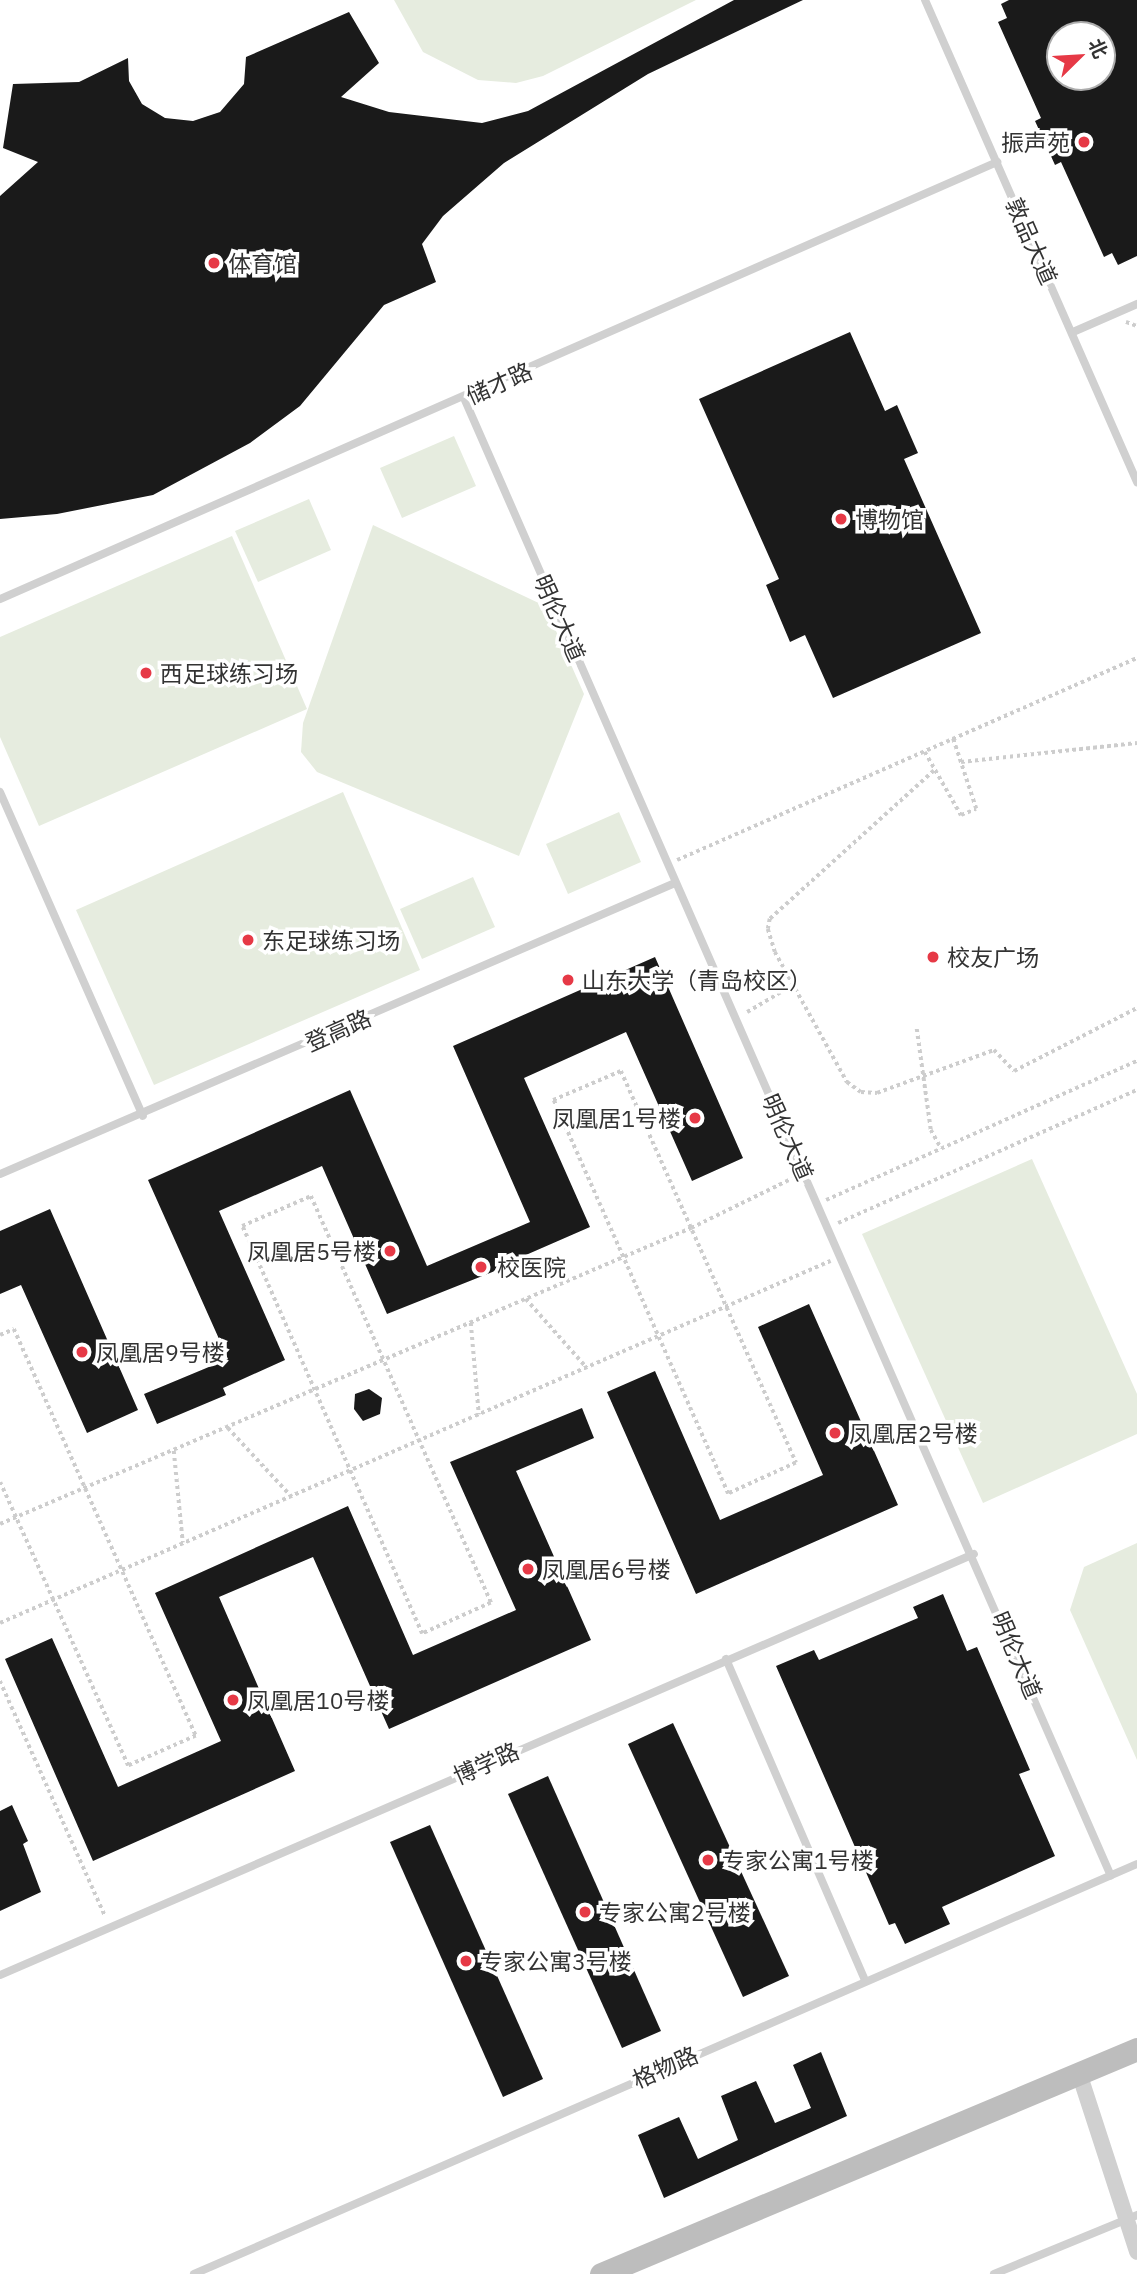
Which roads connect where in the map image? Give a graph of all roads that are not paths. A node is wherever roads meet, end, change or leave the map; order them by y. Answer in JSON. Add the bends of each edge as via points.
{"nodes":[{"id":1,"x":925,"y":0,"type":"edge"},
{"id":2,"x":997,"y":162,"type":"junction"},
{"id":3,"x":1137,"y":304,"type":"edge"},
{"id":4,"x":1073,"y":332,"type":"junction"},
{"id":5,"x":464,"y":398,"type":"junction"},
{"id":6,"x":1137,"y":456,"type":"edge"},
{"id":7,"x":1128,"y":460,"type":"junction"},
{"id":8,"x":1137,"y":482,"type":"edge"},
{"id":9,"x":0,"y":599,"type":"edge"},
{"id":10,"x":0,"y":792,"type":"edge"},
{"id":11,"x":675,"y":883,"type":"junction"},
{"id":12,"x":143,"y":1116,"type":"junction"},
{"id":13,"x":0,"y":1174,"type":"edge"},
{"id":14,"x":974,"y":1553,"type":"junction"},
{"id":15,"x":726,"y":1659,"type":"junction"},
{"id":16,"x":1137,"y":1864,"type":"edge"},
{"id":17,"x":1111,"y":1876,"type":"junction"},
{"id":18,"x":0,"y":1975,"type":"edge"},
{"id":19,"x":865,"y":1980,"type":"junction"},
{"id":20,"x":1137,"y":2049,"type":"edge"},
{"id":21,"x":1079,"y":2073,"type":"junction"},
{"id":22,"x":1132,"y":2217,"type":"edge"},
{"id":23,"x":1137,"y":2252,"type":"edge"},
{"id":24,"x":194,"y":2274,"type":"edge"},
{"id":25,"x":601,"y":2274,"type":"edge"},
{"id":26,"x":994,"y":2274,"type":"edge"}],
"edges":[{"from":1,"to":2,"type":"lane","name":"敦品大道"},
{"from":2,"to":4,"type":"lane","name":"敦品大道"},
{"from":2,"to":5,"type":"lane","name":"储才路"},
{"from":3,"to":4,"type":"lane"},
{"from":4,"to":7,"type":"lane","name":"敦品大道"},
{"from":5,"to":9,"type":"lane","name":"储才路"},
{"from":5,"to":11,"type":"lane","name":"明伦大道"},
{"from":6,"to":7,"type":"lane"},
{"from":7,"to":8,"type":"lane","name":"敦品大道"},
{"from":10,"to":12,"type":"lane"},
{"from":11,"to":12,"type":"lane","name":"登高路"},
{"from":11,"to":14,"type":"lane","name":"明伦大道"},
{"from":12,"to":13,"type":"lane","name":"登高路"},
{"from":14,"to":15,"type":"lane","name":"博学路"},
{"from":14,"to":17,"type":"lane","name":"明伦大道"},
{"from":15,"to":18,"type":"lane","name":"博学路"},
{"from":15,"to":19,"type":"lane"},
{"from":16,"to":17,"type":"lane","name":"格物路"},
{"from":17,"to":19,"type":"lane","name":"格物路"},
{"from":19,"to":24,"type":"lane","name":"格物路"},
{"from":20,"to":21,"type":"main road"},
{"from":21,"to":22,"type":"street"},
{"from":21,"to":25,"type":"main road"},
{"from":22,"to":23,"type":"street"},
{"from":22,"to":26,"type":"lane"}]}
